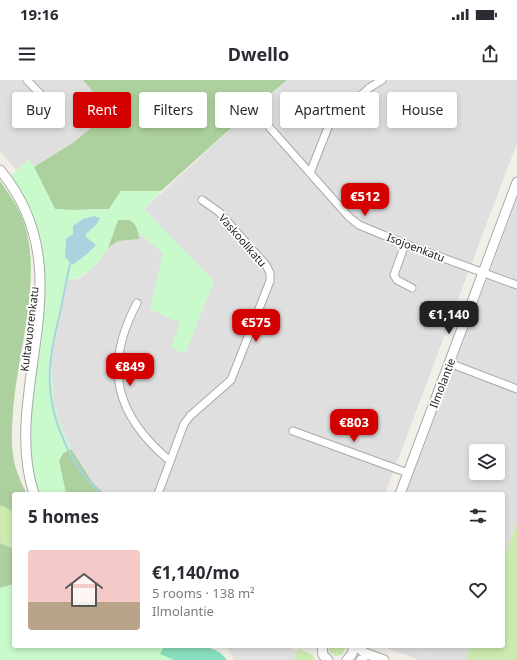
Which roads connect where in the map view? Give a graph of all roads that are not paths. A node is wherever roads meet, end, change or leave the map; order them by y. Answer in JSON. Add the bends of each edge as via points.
{"nodes":[{"id":1,"x":27,"y":80,"type":"edge"},
{"id":2,"x":380,"y":81,"type":"edge"},
{"id":3,"x":38,"y":92,"type":"edge"},
{"id":4,"x":270,"y":128,"type":"dead end"},
{"id":5,"x":0,"y":170,"type":"edge"},
{"id":6,"x":310,"y":173,"type":"junction"},
{"id":7,"x":517,"y":182,"type":"edge"},
{"id":8,"x":202,"y":200,"type":"dead end"},
{"id":9,"x":405,"y":244,"type":"junction"},
{"id":10,"x":483,"y":272,"type":"junction"},
{"id":11,"x":517,"y":285,"type":"edge"},
{"id":12,"x":412,"y":288,"type":"dead end"},
{"id":13,"x":137,"y":303,"type":"dead end"},
{"id":14,"x":449,"y":363,"type":"junction"},
{"id":15,"x":517,"y":389,"type":"edge"},
{"id":16,"x":294,"y":431,"type":"dead end"},
{"id":17,"x":170,"y":461,"type":"junction"},
{"id":18,"x":408,"y":473,"type":"junction"},
{"id":19,"x":33,"y":492,"type":"edge"},
{"id":20,"x":159,"y":492,"type":"edge"},
{"id":21,"x":401,"y":492,"type":"edge"},
{"id":22,"x":354,"y":648,"type":"edge"},
{"id":23,"x":358,"y":648,"type":"edge"},
{"id":24,"x":347,"y":660,"type":"edge"},
{"id":25,"x":384,"y":660,"type":"edge"}],
"edges":[{"from":1,"to":3,"type":"street"},
{"from":2,"to":6,"type":"street","via":[[329,125]]},
{"from":4,"to":6,"type":"street","name":"Isojoenkatu"},
{"from":5,"to":19,"type":"street","name":"Kultavuorenkatu","via":[[10,182],[26,213],[36,251],[34,300],[18,427],[22,462]]},
{"from":6,"to":9,"type":"street","name":"Isojoenkatu","via":[[359,225]]},
{"from":7,"to":10,"type":"street","name":"Ilmolantie"},
{"from":8,"to":17,"type":"street","name":"Vaskoolikatu","via":[[219,212],[266,265],[270,272],[270,281],[231,380],[190,416],[184,424]]},
{"from":9,"to":10,"type":"street","name":"Isojoenkatu"},
{"from":9,"to":12,"type":"street","via":[[394,275],[397,280]]},
{"from":10,"to":11,"type":"street","name":"Isojoenkatu"},
{"from":10,"to":14,"type":"street","name":"Ilmolantie"},
{"from":13,"to":17,"type":"street","via":[[126,323],[120,345],[118,379],[130,416],[140,432]]},
{"from":14,"to":15,"type":"street"},
{"from":14,"to":18,"type":"street","name":"Ilmolantie"},
{"from":16,"to":18,"type":"street"},
{"from":17,"to":20,"type":"street","name":"Vaskoolikatu"},
{"from":18,"to":21,"type":"street","name":"Ilmolantie"},
{"from":22,"to":24,"type":"street"},
{"from":23,"to":25,"type":"street"}]}
